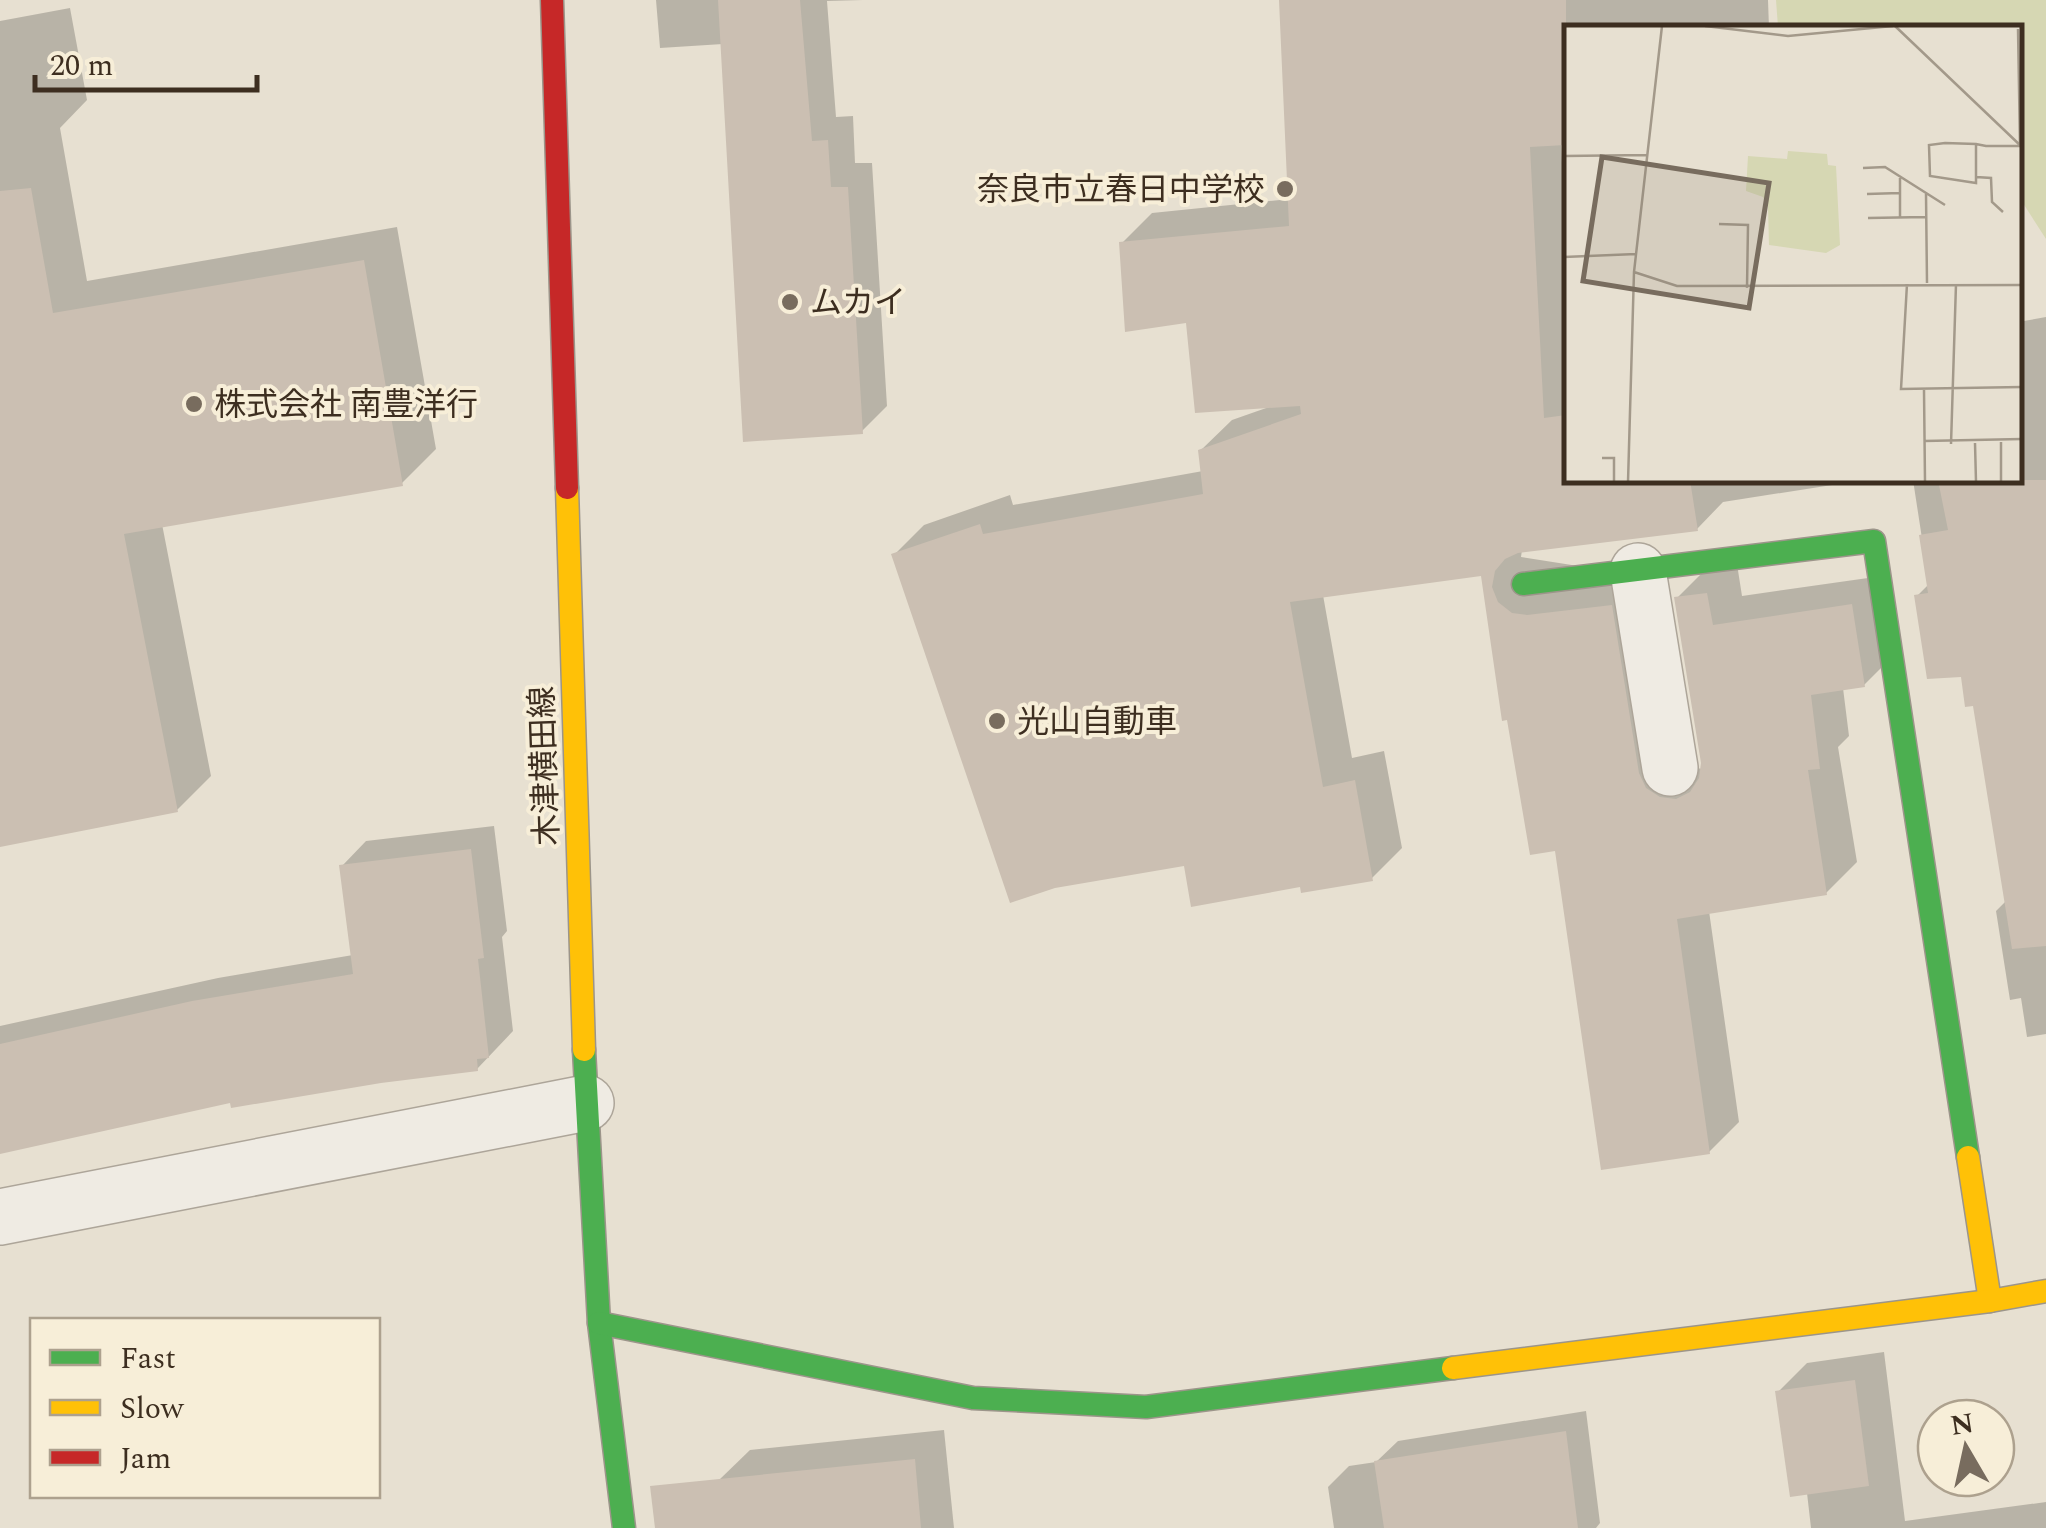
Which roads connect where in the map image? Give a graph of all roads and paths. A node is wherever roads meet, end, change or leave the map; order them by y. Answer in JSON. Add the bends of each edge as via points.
{"nodes":[{"id":1,"x":552,"y":0,"type":"edge"},
{"id":2,"x":1638,"y":571,"type":"junction"},
{"id":3,"x":1522,"y":584,"type":"dead end"},
{"id":4,"x":1670,"y":768,"type":"dead end"},
{"id":5,"x":586,"y":1103,"type":"junction"},
{"id":6,"x":0,"y":1216,"type":"edge"},
{"id":7,"x":2046,"y":1291,"type":"edge"},
{"id":8,"x":1990,"y":1301,"type":"junction"},
{"id":9,"x":600,"y":1323,"type":"junction"},
{"id":10,"x":624,"y":1528,"type":"edge"}],
"edges":[{"from":1,"to":5,"type":"street","name":"木津横田線"},
{"from":2,"to":3,"type":"street"},
{"from":2,"to":4,"type":"street"},
{"from":2,"to":8,"type":"street","via":[[1874,541]]},
{"from":5,"to":6,"type":"street"},
{"from":5,"to":9,"type":"street","name":"木津横田線"},
{"from":7,"to":8,"type":"street"},
{"from":8,"to":9,"type":"street","via":[[1146,1407],[973,1398]]},
{"from":9,"to":10,"type":"street","name":"木津横田線"}]}
